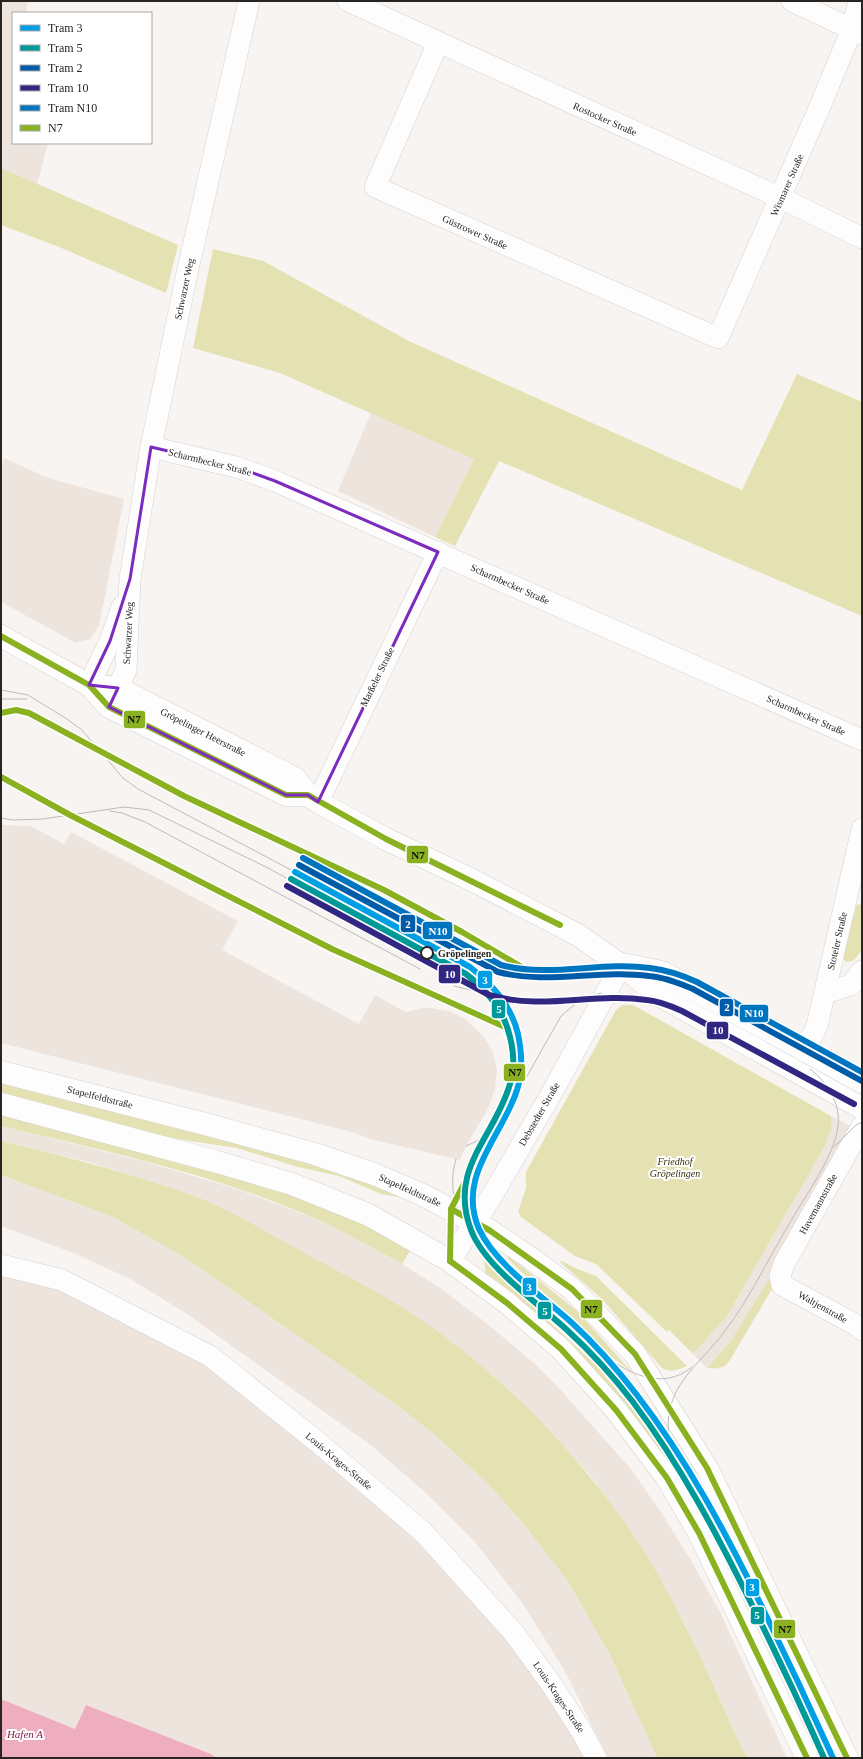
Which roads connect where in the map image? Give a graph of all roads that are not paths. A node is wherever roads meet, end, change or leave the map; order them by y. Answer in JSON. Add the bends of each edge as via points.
{"nodes":[{"id":1,"x":249,"y":1,"type":"edge"},
{"id":2,"x":348,"y":1,"type":"edge"},
{"id":3,"x":792,"y":1,"type":"edge"},
{"id":4,"x":859,"y":1,"type":"edge"},
{"id":5,"x":857,"y":32,"type":"edge"},
{"id":6,"x":438,"y":43,"type":"junction"},
{"id":7,"x":781,"y":198,"type":"junction"},
{"id":8,"x":862,"y":238,"type":"edge"},
{"id":9,"x":718,"y":338,"type":"joint"},
{"id":10,"x":151,"y":448,"type":"junction"},
{"id":11,"x":438,"y":552,"type":"junction"},
{"id":12,"x":130,"y":580,"type":"junction"},
{"id":13,"x":1,"y":636,"type":"edge"},
{"id":14,"x":89,"y":685,"type":"junction"},
{"id":15,"x":118,"y":688,"type":"junction"},
{"id":16,"x":109,"y":707,"type":"junction"},
{"id":17,"x":862,"y":740,"type":"edge"},
{"id":18,"x":313,"y":799,"type":"junction"},
{"id":19,"x":862,"y":829,"type":"edge"},
{"id":20,"x":622,"y":964,"type":"junction"},
{"id":21,"x":862,"y":971,"type":"edge"},
{"id":22,"x":825,"y":993,"type":"junction"},
{"id":23,"x":804,"y":1051,"type":"junction"},
{"id":24,"x":1,"y":1072,"type":"edge"},
{"id":25,"x":862,"y":1082,"type":"edge"},
{"id":26,"x":1,"y":1104,"type":"edge"},
{"id":27,"x":862,"y":1108,"type":"edge"},
{"id":28,"x":862,"y":1126,"type":"edge"},
{"id":29,"x":474,"y":1223,"type":"junction"},
{"id":30,"x":450,"y":1261,"type":"junction"},
{"id":31,"x":1,"y":1265,"type":"edge"},
{"id":32,"x":782,"y":1285,"type":"joint"},
{"id":33,"x":862,"y":1330,"type":"edge"},
{"id":34,"x":596,"y":1758,"type":"edge"},
{"id":35,"x":807,"y":1758,"type":"edge"},
{"id":36,"x":847,"y":1758,"type":"edge"}],
"edges":[{"from":1,"to":10,"type":"street","name":"Schwarzer Weg","via":[[186,278]]},
{"from":2,"to":6,"type":"street","name":"Rostocker Straße"},
{"from":3,"to":5,"type":"street"},
{"from":4,"to":5,"type":"street","name":"Wismarer Straße"},
{"from":5,"to":7,"type":"street","name":"Wismarer Straße"},
{"from":6,"to":7,"type":"street","name":"Rostocker Straße"},
{"from":6,"to":9,"type":"street","name":"Güstrower Straße","via":[[375,187]]},
{"from":7,"to":8,"type":"street","name":"Rostocker Straße"},
{"from":7,"to":9,"type":"street","name":"Wismarer Straße"},
{"from":10,"to":11,"type":"street","name":"Scharmbecker Straße","via":[[236,467],[275,481]]},
{"from":10,"to":12,"type":"street","name":"Schwarzer Weg"},
{"from":11,"to":17,"type":"street","name":"Scharmbecker Straße"},
{"from":11,"to":18,"type":"street","name":"Marßeler Straße"},
{"from":12,"to":14,"type":"street","name":"Schwarzer Weg","via":[[110,641]]},
{"from":12,"to":15,"type":"street","name":"Schwarzer Weg","via":[[126,670]]},
{"from":13,"to":14,"type":"main road","name":"Gröpelinger Heerstraße"},
{"from":14,"to":15,"type":"main road","name":"Gröpelinger Heerstraße"},
{"from":14,"to":16,"type":"main road","name":"Gröpelinger Heerstraße"},
{"from":15,"to":16,"type":"street","name":"Schwarzer Weg"},
{"from":15,"to":18,"type":"main road","name":"Gröpelinger Heerstraße","via":[[294,778]]},
{"from":16,"to":18,"type":"main road","name":"Gröpelinger Heerstraße","via":[[286,795]]},
{"from":18,"to":20,"type":"main road","name":"Gröpelinger Heerstraße","via":[[386,839],[578,935]]},
{"from":19,"to":22,"type":"street","name":"Stoteler Straße"},
{"from":20,"to":23,"type":"main road","name":"Gröpelinger Heerstraße","via":[[662,972]]},
{"from":20,"to":27,"type":"main road","name":"Gröpelinger Heerstraße","via":[[653,992]]},
{"from":20,"to":29,"type":"street","name":"Debstedter Straße","via":[[554,1089]]},
{"from":21,"to":22,"type":"street","via":[[851,985]]},
{"from":22,"to":23,"type":"street","name":"Stoteler Straße","via":[[817,1026]]},
{"from":23,"to":25,"type":"main road","name":"Gröpelinger Heerstraße"},
{"from":24,"to":29,"type":"main road","name":"Stapelfeldtstraße","via":[[315,1154],[374,1174],[423,1195]]},
{"from":26,"to":30,"type":"main road","via":[[292,1184],[369,1216]]},
{"from":28,"to":32,"type":"street","name":"Havemannstraße","via":[[784,1264],[780,1276]]},
{"from":29,"to":30,"type":"street","name":"Debstedter Straße"},
{"from":29,"to":36,"type":"main road","name":"Stapelfeldtstraße","via":[[489,1230],[572,1289],[635,1354],[708,1468]]},
{"from":30,"to":35,"type":"main road","via":[[507,1303],[561,1349],[616,1410],[667,1478],[699,1533]]},
{"from":31,"to":34,"type":"street","name":"Louis-Krages-Straße","via":[[62,1280],[210,1356],[320,1444],[424,1533],[514,1633],[552,1685]]},
{"from":32,"to":33,"type":"street","name":"Waltjenstraße"}]}
